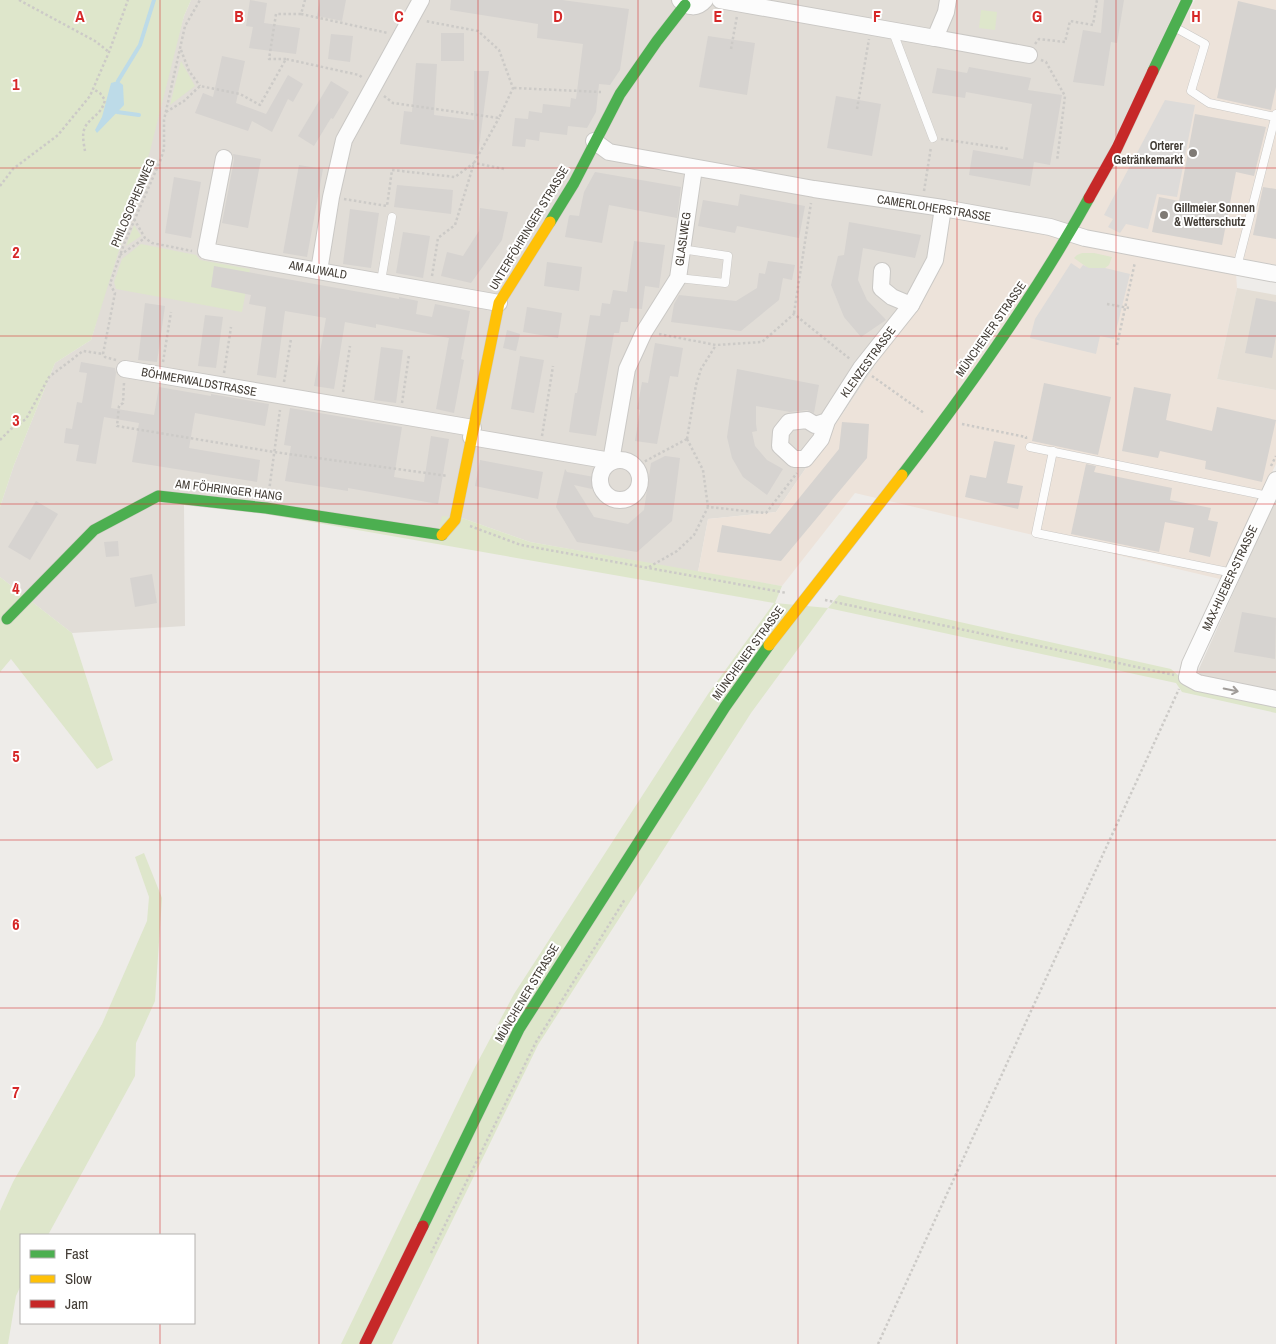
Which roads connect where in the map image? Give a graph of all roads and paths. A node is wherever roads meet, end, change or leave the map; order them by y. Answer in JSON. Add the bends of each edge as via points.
{"nodes":[{"id":1,"x":19,"y":0,"type":"edge"},
{"id":2,"x":128,"y":0,"type":"edge"},
{"id":3,"x":200,"y":0,"type":"edge"},
{"id":4,"x":305,"y":0,"type":"edge"},
{"id":5,"x":421,"y":0,"type":"edge"},
{"id":6,"x":705,"y":0,"type":"edge"},
{"id":7,"x":720,"y":0,"type":"edge"},
{"id":8,"x":948,"y":0,"type":"edge"},
{"id":9,"x":1097,"y":0,"type":"edge"},
{"id":10,"x":1187,"y":0,"type":"edge"},
{"id":11,"x":683,"y":2,"type":"edge"},
{"id":12,"x":739,"y":4,"type":"junction"},
{"id":13,"x":302,"y":14,"type":"junction"},
{"id":14,"x":412,"y":18,"type":"junction"},
{"id":15,"x":1174,"y":27,"type":"junction"},
{"id":16,"x":870,"y":28,"type":"junction"},
{"id":17,"x":893,"y":32,"type":"junction"},
{"id":18,"x":402,"y":36,"type":"junction"},
{"id":19,"x":935,"y":38,"type":"junction"},
{"id":20,"x":180,"y":48,"type":"junction"},
{"id":21,"x":731,"y":49,"type":"dead end"},
{"id":22,"x":109,"y":52,"type":"junction"},
{"id":23,"x":1029,"y":55,"type":"junction"},
{"id":24,"x":286,"y":59,"type":"junction"},
{"id":25,"x":200,"y":86,"type":"junction"},
{"id":26,"x":373,"y":87,"type":"junction"},
{"id":27,"x":514,"y":88,"type":"junction"},
{"id":28,"x":93,"y":89,"type":"junction"},
{"id":29,"x":620,"y":94,"type":"junction"},
{"id":30,"x":857,"y":109,"type":"dead end"},
{"id":31,"x":166,"y":112,"type":"junction"},
{"id":32,"x":1276,"y":115,"type":"edge"},
{"id":33,"x":499,"y":118,"type":"junction"},
{"id":34,"x":933,"y":138,"type":"junction"},
{"id":35,"x":594,"y":141,"type":"junction"},
{"id":36,"x":1009,"y":149,"type":"dead end"},
{"id":37,"x":84,"y":151,"type":"dead end"},
{"id":38,"x":224,"y":158,"type":"dead end"},
{"id":39,"x":1057,"y":161,"type":"dead end"},
{"id":40,"x":474,"y":163,"type":"junction"},
{"id":41,"x":694,"y":168,"type":"junction"},
{"id":42,"x":504,"y":169,"type":"dead end"},
{"id":43,"x":0,"y":186,"type":"edge"},
{"id":44,"x":814,"y":189,"type":"junction"},
{"id":45,"x":331,"y":196,"type":"junction"},
{"id":46,"x":921,"y":205,"type":"junction"},
{"id":47,"x":943,"y":208,"type":"junction"},
{"id":48,"x":392,"y":217,"type":"dead end"},
{"id":49,"x":134,"y":219,"type":"junction"},
{"id":50,"x":1070,"y":233,"type":"junction"},
{"id":51,"x":145,"y":238,"type":"junction"},
{"id":52,"x":681,"y":249,"type":"junction"},
{"id":53,"x":206,"y":251,"type":"junction"},
{"id":54,"x":120,"y":255,"type":"junction"},
{"id":55,"x":1135,"y":262,"type":"dead end"},
{"id":56,"x":1237,"y":267,"type":"junction"},
{"id":57,"x":319,"y":271,"type":"junction"},
{"id":58,"x":882,"y":271,"type":"dead end"},
{"id":59,"x":1276,"y":274,"type":"edge"},
{"id":60,"x":678,"y":278,"type":"junction"},
{"id":61,"x":381,"y":281,"type":"junction"},
{"id":62,"x":430,"y":290,"type":"junction"},
{"id":63,"x":499,"y":303,"type":"junction"},
{"id":64,"x":911,"y":304,"type":"junction"},
{"id":65,"x":1107,"y":304,"type":"dead end"},
{"id":66,"x":1125,"y":307,"type":"junction"},
{"id":67,"x":1129,"y":308,"type":"dead end"},
{"id":68,"x":171,"y":312,"type":"dead end"},
{"id":69,"x":794,"y":314,"type":"junction"},
{"id":70,"x":231,"y":327,"type":"dead end"},
{"id":71,"x":644,"y":332,"type":"junction"},
{"id":72,"x":291,"y":339,"type":"dead end"},
{"id":73,"x":716,"y":345,"type":"junction"},
{"id":74,"x":1117,"y":345,"type":"dead end"},
{"id":75,"x":350,"y":346,"type":"dead end"},
{"id":76,"x":103,"y":354,"type":"junction"},
{"id":77,"x":409,"y":355,"type":"dead end"},
{"id":78,"x":553,"y":366,"type":"dead end"},
{"id":79,"x":861,"y":368,"type":"junction"},
{"id":80,"x":125,"y":369,"type":"junction"},
{"id":81,"x":161,"y":376,"type":"junction"},
{"id":82,"x":222,"y":386,"type":"junction"},
{"id":83,"x":282,"y":396,"type":"junction"},
{"id":84,"x":341,"y":406,"type":"junction"},
{"id":85,"x":924,"y":413,"type":"dead end"},
{"id":86,"x":400,"y":416,"type":"junction"},
{"id":87,"x":827,"y":421,"type":"junction"},
{"id":88,"x":960,"y":424,"type":"dead end"},
{"id":89,"x":472,"y":433,"type":"junction"},
{"id":90,"x":686,"y":439,"type":"junction"},
{"id":91,"x":0,"y":440,"type":"edge"},
{"id":92,"x":1030,"y":447,"type":"joint"},
{"id":93,"x":540,"y":448,"type":"junction"},
{"id":94,"x":1052,"y":451,"type":"junction"},
{"id":95,"x":274,"y":452,"type":"junction"},
{"id":96,"x":806,"y":459,"type":"junction"},
{"id":97,"x":611,"y":461,"type":"junction"},
{"id":98,"x":636,"y":466,"type":"junction"},
{"id":99,"x":463,"y":478,"type":"junction"},
{"id":100,"x":1276,"y":480,"type":"edge"},
{"id":101,"x":1268,"y":496,"type":"junction"},
{"id":102,"x":708,"y":507,"type":"junction"},
{"id":103,"x":266,"y":508,"type":"junction"},
{"id":104,"x":455,"y":520,"type":"junction"},
{"id":105,"x":649,"y":567,"type":"junction"},
{"id":106,"x":1232,"y":573,"type":"junction"},
{"id":107,"x":784,"y":592,"type":"dead end"},
{"id":108,"x":823,"y":600,"type":"dead end"},
{"id":109,"x":7,"y":619,"type":"dead end"},
{"id":110,"x":1187,"y":677,"type":"junction"},
{"id":111,"x":1276,"y":699,"type":"edge"},
{"id":112,"x":629,"y":893,"type":"dead end"},
{"id":113,"x":430,"y":1255,"type":"dead end"},
{"id":114,"x":365,"y":1344,"type":"edge"},
{"id":115,"x":878,"y":1344,"type":"edge"}],
"edges":[{"from":1,"to":22,"type":"path","via":[[95,41]]},
{"from":2,"to":22,"type":"path"},
{"from":3,"to":20,"type":"path","name":"PHILOSOPHENWEG","via":[[185,26]]},
{"from":4,"to":13,"type":"path"},
{"from":5,"to":14,"type":"street"},
{"from":6,"to":11,"type":"street","via":[[694,7]]},
{"from":7,"to":12,"type":"street"},
{"from":8,"to":19,"type":"street"},
{"from":9,"to":23,"type":"path","via":[[1093,25],[1070,21],[1065,42],[1038,39]]},
{"from":10,"to":15,"type":"main road","name":"MÜNCHENER STRASSE"},
{"from":11,"to":29,"type":"main road","name":"UNTERFÖHRINGER STRASSE"},
{"from":12,"to":16,"type":"street"},
{"from":12,"to":21,"type":"path"},
{"from":13,"to":18,"type":"path"},
{"from":13,"to":24,"type":"path","via":[[276,14],[270,59]]},
{"from":14,"to":18,"type":"street"},
{"from":14,"to":27,"type":"path","via":[[478,31],[500,50]]},
{"from":15,"to":32,"type":"lane","via":[[1205,44],[1191,91],[1209,103]]},
{"from":15,"to":50,"type":"main road","name":"MÜNCHENER STRASSE","via":[[1117,148]]},
{"from":16,"to":17,"type":"street"},
{"from":16,"to":30,"type":"path"},
{"from":17,"to":19,"type":"street"},
{"from":17,"to":34,"type":"lane"},
{"from":18,"to":26,"type":"street"},
{"from":19,"to":23,"type":"street"},
{"from":20,"to":25,"type":"path"},
{"from":20,"to":31,"type":"path","name":"PHILOSOPHENWEG"},
{"from":22,"to":28,"type":"path"},
{"from":23,"to":39,"type":"path","via":[[1046,62],[1065,96]]},
{"from":24,"to":25,"type":"path","via":[[260,105],[240,94]]},
{"from":24,"to":26,"type":"path","via":[[359,74]]},
{"from":25,"to":31,"type":"path"},
{"from":26,"to":33,"type":"path","via":[[393,103]]},
{"from":26,"to":45,"type":"street","via":[[344,140]]},
{"from":27,"to":29,"type":"path"},
{"from":27,"to":33,"type":"path"},
{"from":28,"to":37,"type":"path","via":[[105,100],[103,110],[89,121],[84,130]]},
{"from":28,"to":43,"type":"path","via":[[58,134],[13,169]]},
{"from":29,"to":35,"type":"main road","name":"UNTERFÖHRINGER STRASSE"},
{"from":31,"to":49,"type":"path","name":"PHILOSOPHENWEG","via":[[164,149]]},
{"from":32,"to":56,"type":"lane"},
{"from":33,"to":40,"type":"path"},
{"from":34,"to":36,"type":"path"},
{"from":34,"to":46,"type":"path"},
{"from":35,"to":41,"type":"street","name":"CAMERLOHERSTRASSE","via":[[609,152]]},
{"from":35,"to":63,"type":"main road","name":"UNTERFÖHRINGER STRASSE","via":[[574,183]]},
{"from":38,"to":53,"type":"street"},
{"from":40,"to":42,"type":"path"},
{"from":40,"to":45,"type":"path","via":[[455,177],[392,170],[387,206]]},
{"from":40,"to":62,"type":"path","via":[[456,225],[438,238]]},
{"from":41,"to":44,"type":"street","name":"CAMERLOHERSTRASSE"},
{"from":41,"to":52,"type":"street","name":"GLASLWEG"},
{"from":44,"to":46,"type":"street","name":"CAMERLOHERSTRASSE"},
{"from":44,"to":69,"type":"path"},
{"from":45,"to":57,"type":"street"},
{"from":46,"to":47,"type":"street","name":"CAMERLOHERSTRASSE"},
{"from":47,"to":50,"type":"street","name":"CAMERLOHERSTRASSE"},
{"from":47,"to":64,"type":"street","name":"KLENZESTRASSE","via":[[935,260]]},
{"from":48,"to":61,"type":"lane"},
{"from":49,"to":51,"type":"path"},
{"from":49,"to":54,"type":"path","name":"PHILOSOPHENWEG"},
{"from":50,"to":56,"type":"street","name":"CAMERLOHERSTRASSE"},
{"from":50,"to":114,"type":"main road","name":"MÜNCHENER STRASSE","via":[[1030,298],[940,426],[766,648],[725,707],[518,1029]]},
{"from":51,"to":53,"type":"path","via":[[176,248]]},
{"from":51,"to":54,"type":"path"},
{"from":52,"to":60,"type":"street","name":"GLASLWEG"},
{"from":52,"to":60,"type":"lane","via":[[728,256],[725,283]]},
{"from":53,"to":57,"type":"street","name":"AM AUWALD"},
{"from":54,"to":76,"type":"path","name":"PHILOSOPHENWEG","via":[[110,284],[115,293]]},
{"from":55,"to":66,"type":"path"},
{"from":56,"to":59,"type":"street","name":"CAMERLOHERSTRASSE"},
{"from":57,"to":61,"type":"street","name":"AM AUWALD"},
{"from":58,"to":64,"type":"street","via":[[881,288],[892,297]]},
{"from":60,"to":71,"type":"street","name":"GLASLWEG"},
{"from":61,"to":62,"type":"street","name":"AM AUWALD"},
{"from":62,"to":63,"type":"street","name":"AM AUWALD"},
{"from":63,"to":89,"type":"main road","name":"UNTERFÖHRINGER STRASSE"},
{"from":64,"to":79,"type":"street","name":"KLENZESTRASSE"},
{"from":65,"to":66,"type":"path"},
{"from":66,"to":67,"type":"path"},
{"from":66,"to":74,"type":"path"},
{"from":68,"to":81,"type":"path"},
{"from":69,"to":73,"type":"path","via":[[762,342]]},
{"from":69,"to":79,"type":"path"},
{"from":70,"to":82,"type":"path"},
{"from":71,"to":73,"type":"path"},
{"from":71,"to":97,"type":"street","name":"GLASLWEG","via":[[627,369]]},
{"from":72,"to":83,"type":"path"},
{"from":73,"to":90,"type":"path","via":[[701,369]]},
{"from":75,"to":84,"type":"path"},
{"from":76,"to":80,"type":"path","via":[[122,361]]},
{"from":76,"to":91,"type":"path","via":[[83,350],[49,377],[26,419]]},
{"from":77,"to":86,"type":"path"},
{"from":78,"to":93,"type":"path"},
{"from":79,"to":85,"type":"path"},
{"from":79,"to":87,"type":"street","name":"KLENZESTRASSE"},
{"from":80,"to":81,"type":"street","name":"BÖHMERWALDSTRASSE"},
{"from":80,"to":95,"type":"path","name":"BÖHMERWALDSTRASSE","via":[[123,403],[117,426]]},
{"from":81,"to":82,"type":"street","name":"BÖHMERWALDSTRASSE"},
{"from":82,"to":83,"type":"street","name":"BÖHMERWALDSTRASSE"},
{"from":83,"to":84,"type":"street","name":"BÖHMERWALDSTRASSE"},
{"from":83,"to":95,"type":"path"},
{"from":84,"to":86,"type":"street","name":"BÖHMERWALDSTRASSE"},
{"from":86,"to":89,"type":"street","name":"BÖHMERWALDSTRASSE"},
{"from":87,"to":96,"type":"street","name":"KLENZESTRASSE","via":[[821,439]]},
{"from":87,"to":96,"type":"street","via":[[815,425],[807,420],[789,422],[781,432],[780,446],[794,459]]},
{"from":88,"to":92,"type":"path","via":[[1026,437]]},
{"from":89,"to":93,"type":"street"},
{"from":89,"to":99,"type":"main road","name":"UNTERFÖHRINGER STRASSE"},
{"from":90,"to":98,"type":"path"},
{"from":90,"to":102,"type":"path","via":[[703,470]]},
{"from":92,"to":94,"type":"lane"},
{"from":93,"to":97,"type":"street"},
{"from":94,"to":101,"type":"lane"},
{"from":94,"to":106,"type":"lane","via":[[1036,532]]},
{"from":95,"to":99,"type":"path","name":"BÖHMERWALDSTRASSE"},
{"from":95,"to":103,"type":"path"},
{"from":96,"to":102,"type":"path","via":[[766,513]]},
{"from":97,"to":98,"type":"street","via":[[625,460]]},
{"from":97,"to":98,"type":"street","name":"GLASLWEG","via":[[602,471],[600,484],[607,495],[620,500],[632,496],[640,486],[640,472]]},
{"from":99,"to":104,"type":"main road","name":"UNTERFÖHRINGER STRASSE"},
{"from":100,"to":101,"type":"street","name":"MAX-HUEBER-STRASSE"},
{"from":101,"to":106,"type":"street","name":"MAX-HUEBER-STRASSE"},
{"from":102,"to":105,"type":"path","via":[[694,535],[677,551]]},
{"from":103,"to":104,"type":"main road","name":"AM FÖHRINGER HANG","via":[[442,535]]},
{"from":103,"to":109,"type":"main road","name":"AM FÖHRINGER HANG","via":[[158,496],[94,530]]},
{"from":104,"to":105,"type":"path","via":[[521,545]]},
{"from":105,"to":107,"type":"path"},
{"from":106,"to":110,"type":"street","name":"MAX-HUEBER-STRASSE"},
{"from":108,"to":110,"type":"path"},
{"from":110,"to":111,"type":"street","one_way":true,"via":[[1198,683]]},
{"from":110,"to":115,"type":"path","via":[[1177,692]]},
{"from":112,"to":113,"type":"path","via":[[536,1042]]}]}
